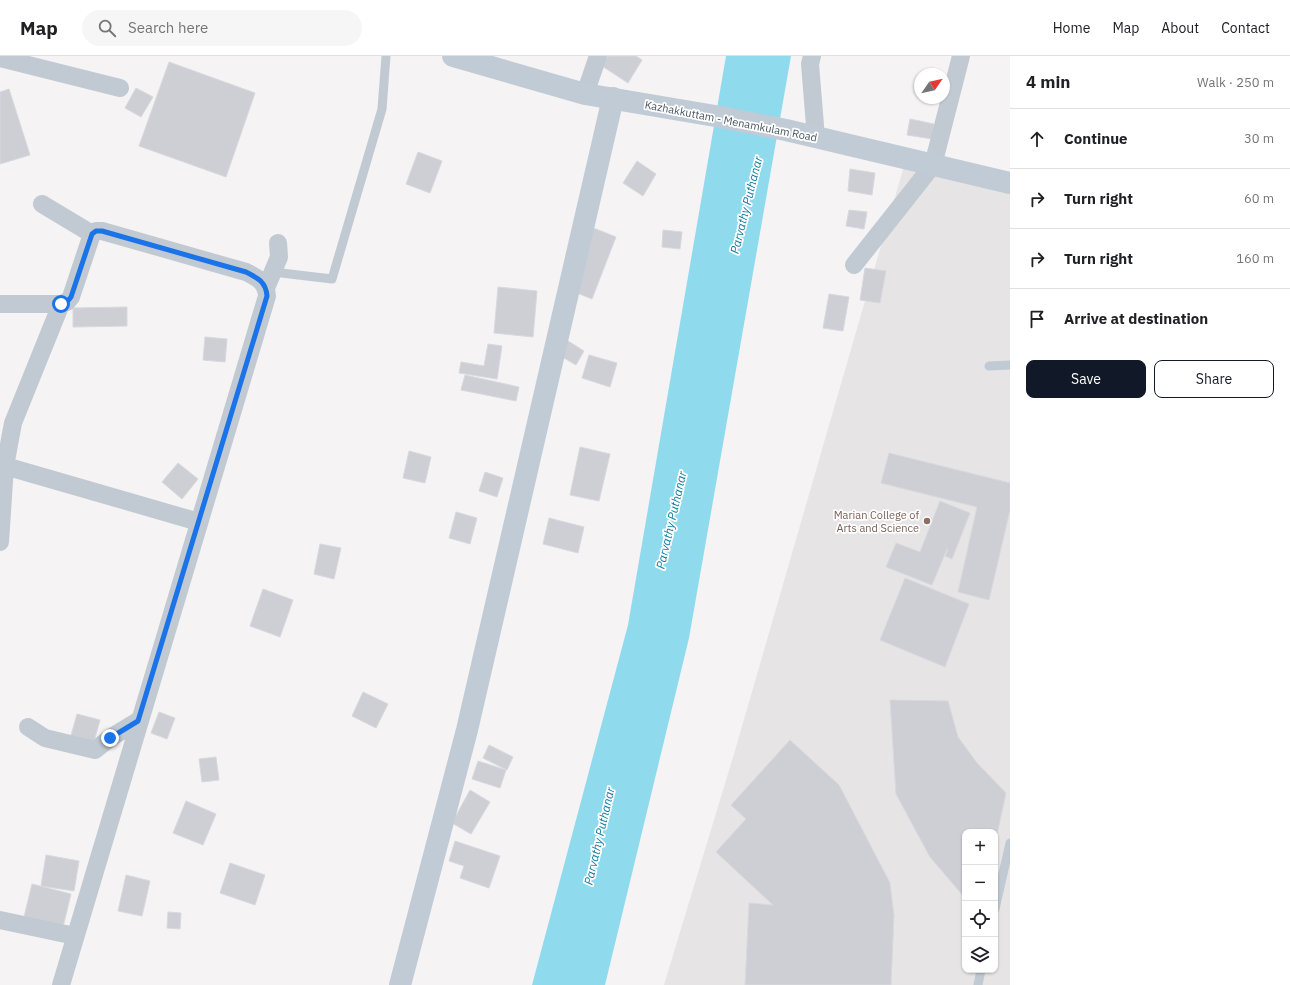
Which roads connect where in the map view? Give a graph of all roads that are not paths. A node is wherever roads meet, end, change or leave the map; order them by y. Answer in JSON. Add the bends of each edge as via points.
{"nodes":[{"id":1,"x":386,"y":56,"type":"edge"},
{"id":2,"x":453,"y":56,"type":"edge"},
{"id":3,"x":598,"y":56,"type":"edge"},
{"id":4,"x":812,"y":56,"type":"edge"},
{"id":5,"x":961,"y":56,"type":"edge"},
{"id":6,"x":0,"y":58,"type":"edge"},
{"id":7,"x":120,"y":88,"type":"dead end"},
{"id":8,"x":585,"y":94,"type":"junction"},
{"id":9,"x":613,"y":98,"type":"junction"},
{"id":10,"x":816,"y":138,"type":"junction"},
{"id":11,"x":933,"y":165,"type":"junction"},
{"id":12,"x":1010,"y":183,"type":"edge"},
{"id":13,"x":42,"y":204,"type":"dead end"},
{"id":14,"x":92,"y":234,"type":"junction"},
{"id":15,"x":278,"y":243,"type":"dead end"},
{"id":16,"x":854,"y":264,"type":"dead end"},
{"id":17,"x":273,"y":272,"type":"junction"},
{"id":18,"x":266,"y":288,"type":"junction"},
{"id":19,"x":0,"y":304,"type":"edge"},
{"id":20,"x":61,"y":304,"type":"junction"},
{"id":21,"x":1010,"y":365,"type":"edge"},
{"id":22,"x":989,"y":366,"type":"dead end"},
{"id":23,"x":5,"y":466,"type":"junction"},
{"id":24,"x":198,"y":522,"type":"junction"},
{"id":25,"x":0,"y":542,"type":"edge"},
{"id":26,"x":138,"y":721,"type":"junction"},
{"id":27,"x":28,"y":727,"type":"dead end"},
{"id":28,"x":1010,"y":843,"type":"edge"},
{"id":29,"x":997,"y":901,"type":"edge"},
{"id":30,"x":0,"y":920,"type":"edge"},
{"id":31,"x":75,"y":936,"type":"junction"},
{"id":32,"x":980,"y":973,"type":"edge"},
{"id":33,"x":61,"y":985,"type":"edge"},
{"id":34,"x":400,"y":985,"type":"edge"},
{"id":35,"x":978,"y":985,"type":"edge"}],
"edges":[{"from":1,"to":17,"type":"lane","via":[[382,109],[332,279]]},
{"from":2,"to":8,"type":"street","name":"Kazhakkuttam - Menamkulam Road"},
{"from":3,"to":8,"type":"street"},
{"from":4,"to":10,"type":"street","via":[[810,64]]},
{"from":5,"to":11,"type":"street"},
{"from":6,"to":7,"type":"street"},
{"from":8,"to":9,"type":"street","name":"Kazhakkuttam - Menamkulam Road"},
{"from":9,"to":10,"type":"street","name":"Kazhakkuttam - Menamkulam Road","via":[[721,117]]},
{"from":9,"to":34,"type":"street","via":[[467,730]]},
{"from":10,"to":11,"type":"street","name":"Kazhakkuttam - Menamkulam Road"},
{"from":11,"to":12,"type":"street","name":"Kazhakkuttam - Menamkulam Road"},
{"from":11,"to":16,"type":"street"},
{"from":13,"to":14,"type":"street"},
{"from":14,"to":18,"type":"street","via":[[102,231],[246,272],[262,282]]},
{"from":14,"to":20,"type":"street","via":[[71,297]]},
{"from":15,"to":17,"type":"street","via":[[279,257]]},
{"from":17,"to":18,"type":"street"},
{"from":18,"to":24,"type":"street","via":[[267,296]]},
{"from":19,"to":20,"type":"street"},
{"from":20,"to":23,"type":"street","via":[[13,423]]},
{"from":21,"to":22,"type":"lane"},
{"from":23,"to":24,"type":"street"},
{"from":23,"to":25,"type":"street"},
{"from":24,"to":26,"type":"street"},
{"from":26,"to":27,"type":"street","via":[[94,750],[45,738]]},
{"from":26,"to":31,"type":"street"},
{"from":28,"to":29,"type":"lane"},
{"from":30,"to":31,"type":"street"},
{"from":31,"to":33,"type":"street"},
{"from":32,"to":35,"type":"lane"}]}
